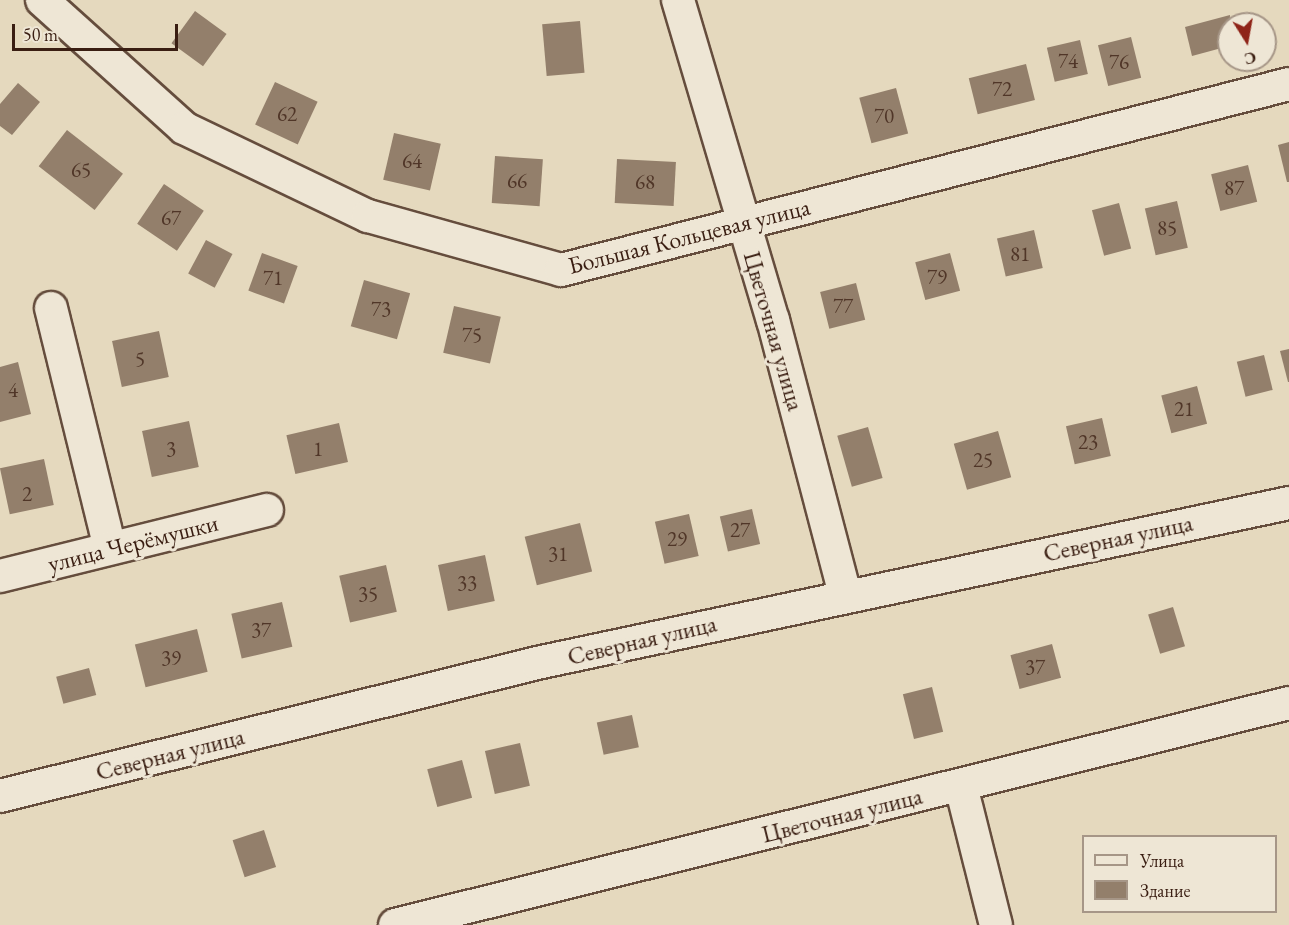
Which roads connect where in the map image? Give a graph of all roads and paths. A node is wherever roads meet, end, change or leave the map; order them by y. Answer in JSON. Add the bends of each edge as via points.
{"nodes":[{"id":1,"x":42,"y":0,"type":"edge"},
{"id":2,"x":678,"y":0,"type":"edge"},
{"id":3,"x":1289,"y":84,"type":"edge"},
{"id":4,"x":742,"y":224,"type":"junction"},
{"id":5,"x":51,"y":308,"type":"dead end"},
{"id":6,"x":1289,"y":503,"type":"edge"},
{"id":7,"x":267,"y":510,"type":"dead end"},
{"id":8,"x":110,"y":548,"type":"junction"},
{"id":9,"x":0,"y":576,"type":"edge"},
{"id":10,"x":845,"y":595,"type":"junction"},
{"id":11,"x":1289,"y":703,"type":"edge"},
{"id":12,"x":961,"y":786,"type":"junction"},
{"id":13,"x":0,"y":796,"type":"edge"},
{"id":14,"x":395,"y":925,"type":"edge"},
{"id":15,"x":996,"y":925,"type":"edge"}],
"edges":[{"from":1,"to":4,"type":"street","name":"Большая Кольцевая улица","via":[[184,128],[368,216],[561,270]]},
{"from":2,"to":4,"type":"street","name":"Цветочная улица"},
{"from":3,"to":4,"type":"street","name":"Большая Кольцевая улица"},
{"from":4,"to":10,"type":"street","name":"Цветочная улица","via":[[773,320]]},
{"from":5,"to":8,"type":"street"},
{"from":6,"to":10,"type":"street","name":"Северная улица"},
{"from":7,"to":8,"type":"street","name":"улица Черёмушки"},
{"from":8,"to":9,"type":"street","name":"улица Черёмушки"},
{"from":10,"to":13,"type":"street","name":"Северная улица","via":[[537,663]]},
{"from":11,"to":12,"type":"street","name":"Цветочная улица"},
{"from":12,"to":14,"type":"street","name":"Цветочная улица"},
{"from":12,"to":15,"type":"street"}]}
